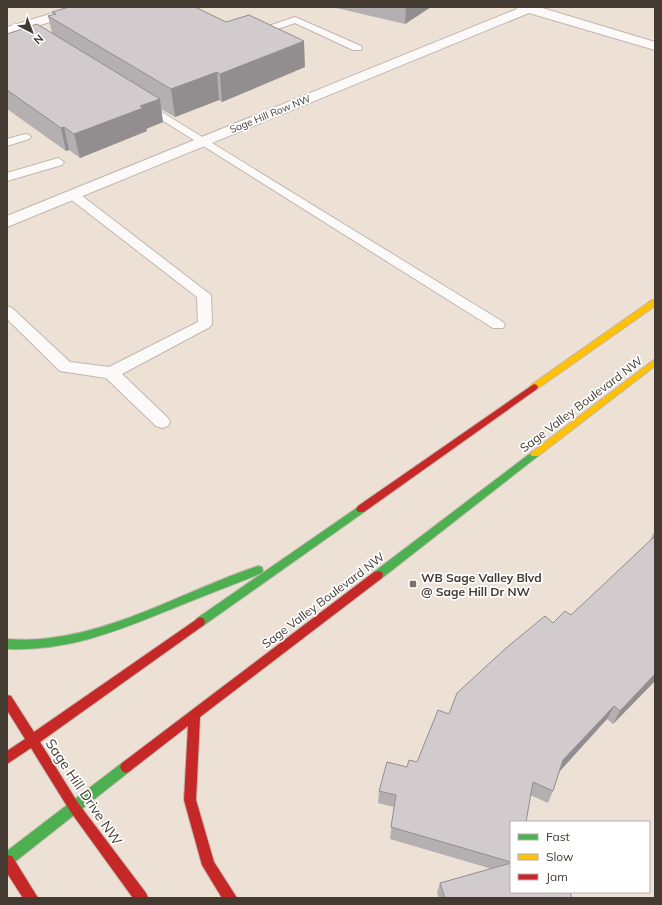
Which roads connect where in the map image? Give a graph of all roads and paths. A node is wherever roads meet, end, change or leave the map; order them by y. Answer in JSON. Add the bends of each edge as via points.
{"nodes":[{"id":1,"x":86,"y":7,"type":"edge"},
{"id":2,"x":528,"y":8,"type":"edge"},
{"id":3,"x":21,"y":27,"type":"junction"},
{"id":4,"x":7,"y":31,"type":"edge"},
{"id":5,"x":34,"y":35,"type":"edge"},
{"id":6,"x":248,"y":37,"type":"edge"},
{"id":7,"x":655,"y":46,"type":"edge"},
{"id":8,"x":357,"y":48,"type":"dead end"},
{"id":9,"x":132,"y":96,"type":"edge"},
{"id":10,"x":25,"y":137,"type":"dead end"},
{"id":11,"x":204,"y":141,"type":"junction"},
{"id":12,"x":7,"y":143,"type":"edge"},
{"id":13,"x":58,"y":162,"type":"dead end"},
{"id":14,"x":7,"y":177,"type":"edge"},
{"id":15,"x":73,"y":195,"type":"junction"},
{"id":16,"x":7,"y":222,"type":"edge"},
{"id":17,"x":655,"y":302,"type":"edge"},
{"id":18,"x":7,"y":311,"type":"edge"},
{"id":19,"x":498,"y":325,"type":"dead end"},
{"id":20,"x":655,"y":362,"type":"edge"},
{"id":21,"x":111,"y":373,"type":"junction"},
{"id":22,"x":162,"y":422,"type":"dead end"},
{"id":23,"x":300,"y":552,"type":"junction"},
{"id":24,"x":7,"y":644,"type":"edge"},
{"id":25,"x":7,"y":700,"type":"edge"},
{"id":26,"x":195,"y":713,"type":"junction"},
{"id":27,"x":33,"y":741,"type":"junction"},
{"id":28,"x":7,"y":758,"type":"edge"},
{"id":29,"x":74,"y":807,"type":"junction"},
{"id":30,"x":7,"y":860,"type":"edge"},
{"id":31,"x":31,"y":898,"type":"edge"},
{"id":32,"x":141,"y":898,"type":"edge"},
{"id":33,"x":230,"y":898,"type":"edge"}],
"edges":[{"from":1,"to":3,"type":"street"},
{"from":2,"to":7,"type":"street"},
{"from":2,"to":11,"type":"street","name":"Sage Hill Row NW"},
{"from":3,"to":4,"type":"street"},
{"from":3,"to":5,"type":"lane"},
{"from":6,"to":8,"type":"lane","via":[[295,20]]},
{"from":9,"to":11,"type":"lane"},
{"from":10,"to":12,"type":"lane"},
{"from":11,"to":15,"type":"street","name":"Sage Hill Row NW"},
{"from":11,"to":19,"type":"lane"},
{"from":13,"to":14,"type":"lane"},
{"from":15,"to":16,"type":"street","name":"Sage Hill Row NW"},
{"from":15,"to":21,"type":"lane","via":[[204,295],[205,324]]},
{"from":17,"to":23,"type":"street"},
{"from":18,"to":21,"type":"lane","via":[[65,367]]},
{"from":20,"to":26,"type":"street","name":"Sage Valley Boulevard NW"},
{"from":21,"to":22,"type":"lane"},
{"from":23,"to":24,"type":"street","via":[[228,583],[84,637],[40,645]]},
{"from":23,"to":27,"type":"street"},
{"from":25,"to":27,"type":"street","name":"Sage Hill Drive NW"},
{"from":26,"to":29,"type":"street","name":"Sage Valley Boulevard NW"},
{"from":26,"to":33,"type":"street","via":[[190,800],[208,865]]},
{"from":27,"to":28,"type":"street"},
{"from":27,"to":29,"type":"street","name":"Sage Hill Drive NW"},
{"from":29,"to":30,"type":"street","name":"Sage Valley Boulevard NW"},
{"from":29,"to":32,"type":"street","name":"Sage Hill Drive NW"},
{"from":30,"to":31,"type":"street"}]}
